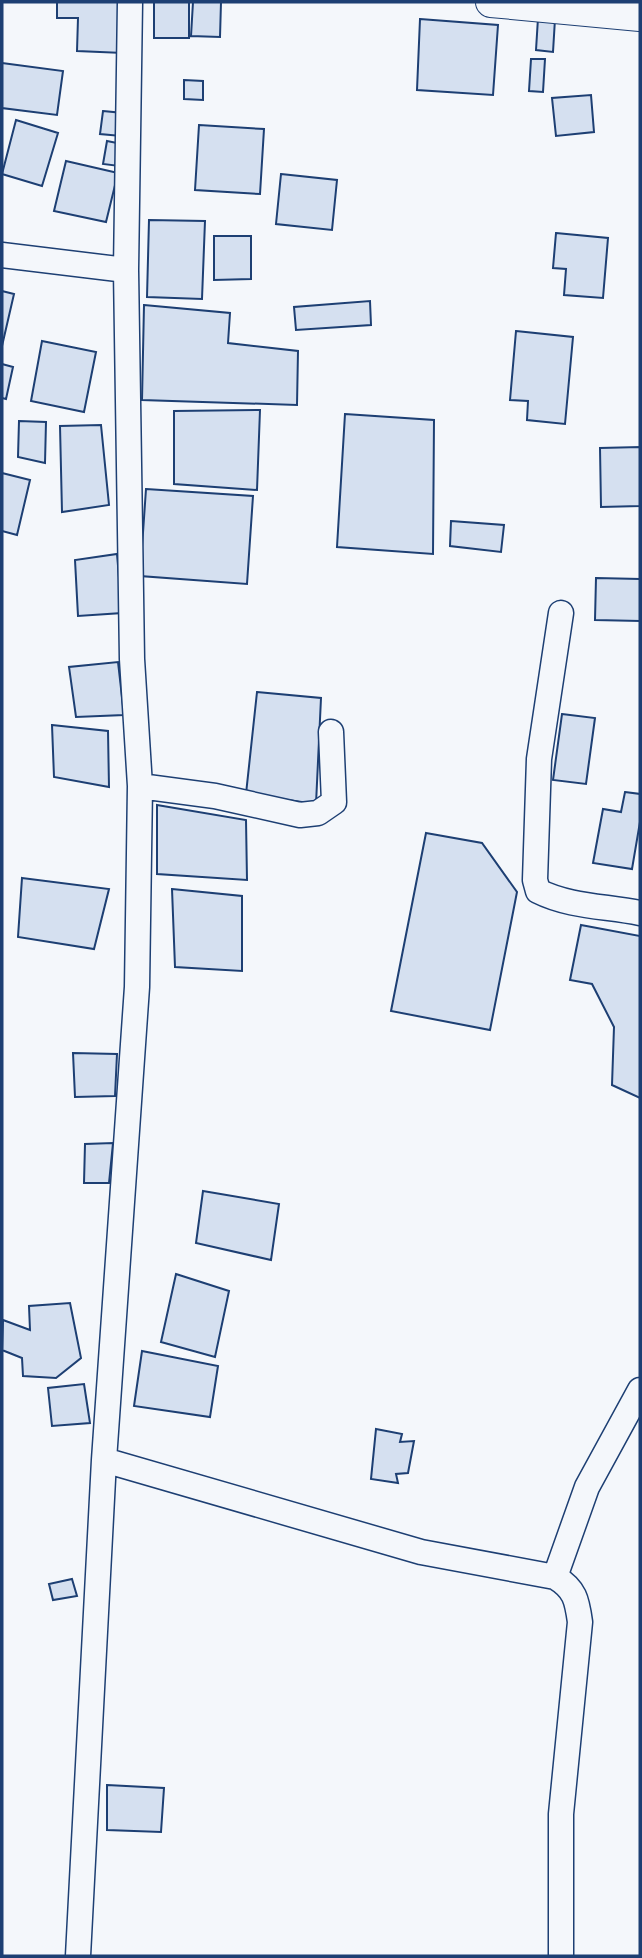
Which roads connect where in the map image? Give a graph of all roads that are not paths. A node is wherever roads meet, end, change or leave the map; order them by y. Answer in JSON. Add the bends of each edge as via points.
{"nodes":[{"id":1,"x":130,"y":2,"type":"edge"},
{"id":2,"x":491,"y":2,"type":"edge"},
{"id":3,"x":640,"y":16,"type":"edge"},
{"id":4,"x":2,"y":255,"type":"edge"},
{"id":5,"x":127,"y":270,"type":"junction"},
{"id":6,"x":561,"y":612,"type":"dead end"},
{"id":7,"x":331,"y":732,"type":"dead end"},
{"id":8,"x":141,"y":786,"type":"junction"},
{"id":9,"x":640,"y":913,"type":"edge"},
{"id":10,"x":640,"y":1390,"type":"edge"},
{"id":11,"x":104,"y":1460,"type":"junction"},
{"id":12,"x":555,"y":1577,"type":"junction"},
{"id":13,"x":78,"y":1956,"type":"edge"},
{"id":14,"x":561,"y":1956,"type":"edge"}],
"edges":[{"from":1,"to":5,"type":"street"},
{"from":2,"to":3,"type":"street"},
{"from":4,"to":5,"type":"street"},
{"from":5,"to":8,"type":"street","via":[[132,659]]},
{"from":6,"to":9,"type":"street","via":[[540,759],[535,880],[538,891],[551,898]]},
{"from":7,"to":8,"type":"street","via":[[334,802],[318,813],[300,816],[215,796]]},
{"from":8,"to":11,"type":"street","via":[[138,987]]},
{"from":10,"to":12,"type":"street","via":[[587,1487]]},
{"from":11,"to":12,"type":"street","via":[[421,1552]]},
{"from":11,"to":13,"type":"street"},
{"from":12,"to":14,"type":"street","via":[[569,1585],[577,1598],[580,1622],[561,1814]]}]}
